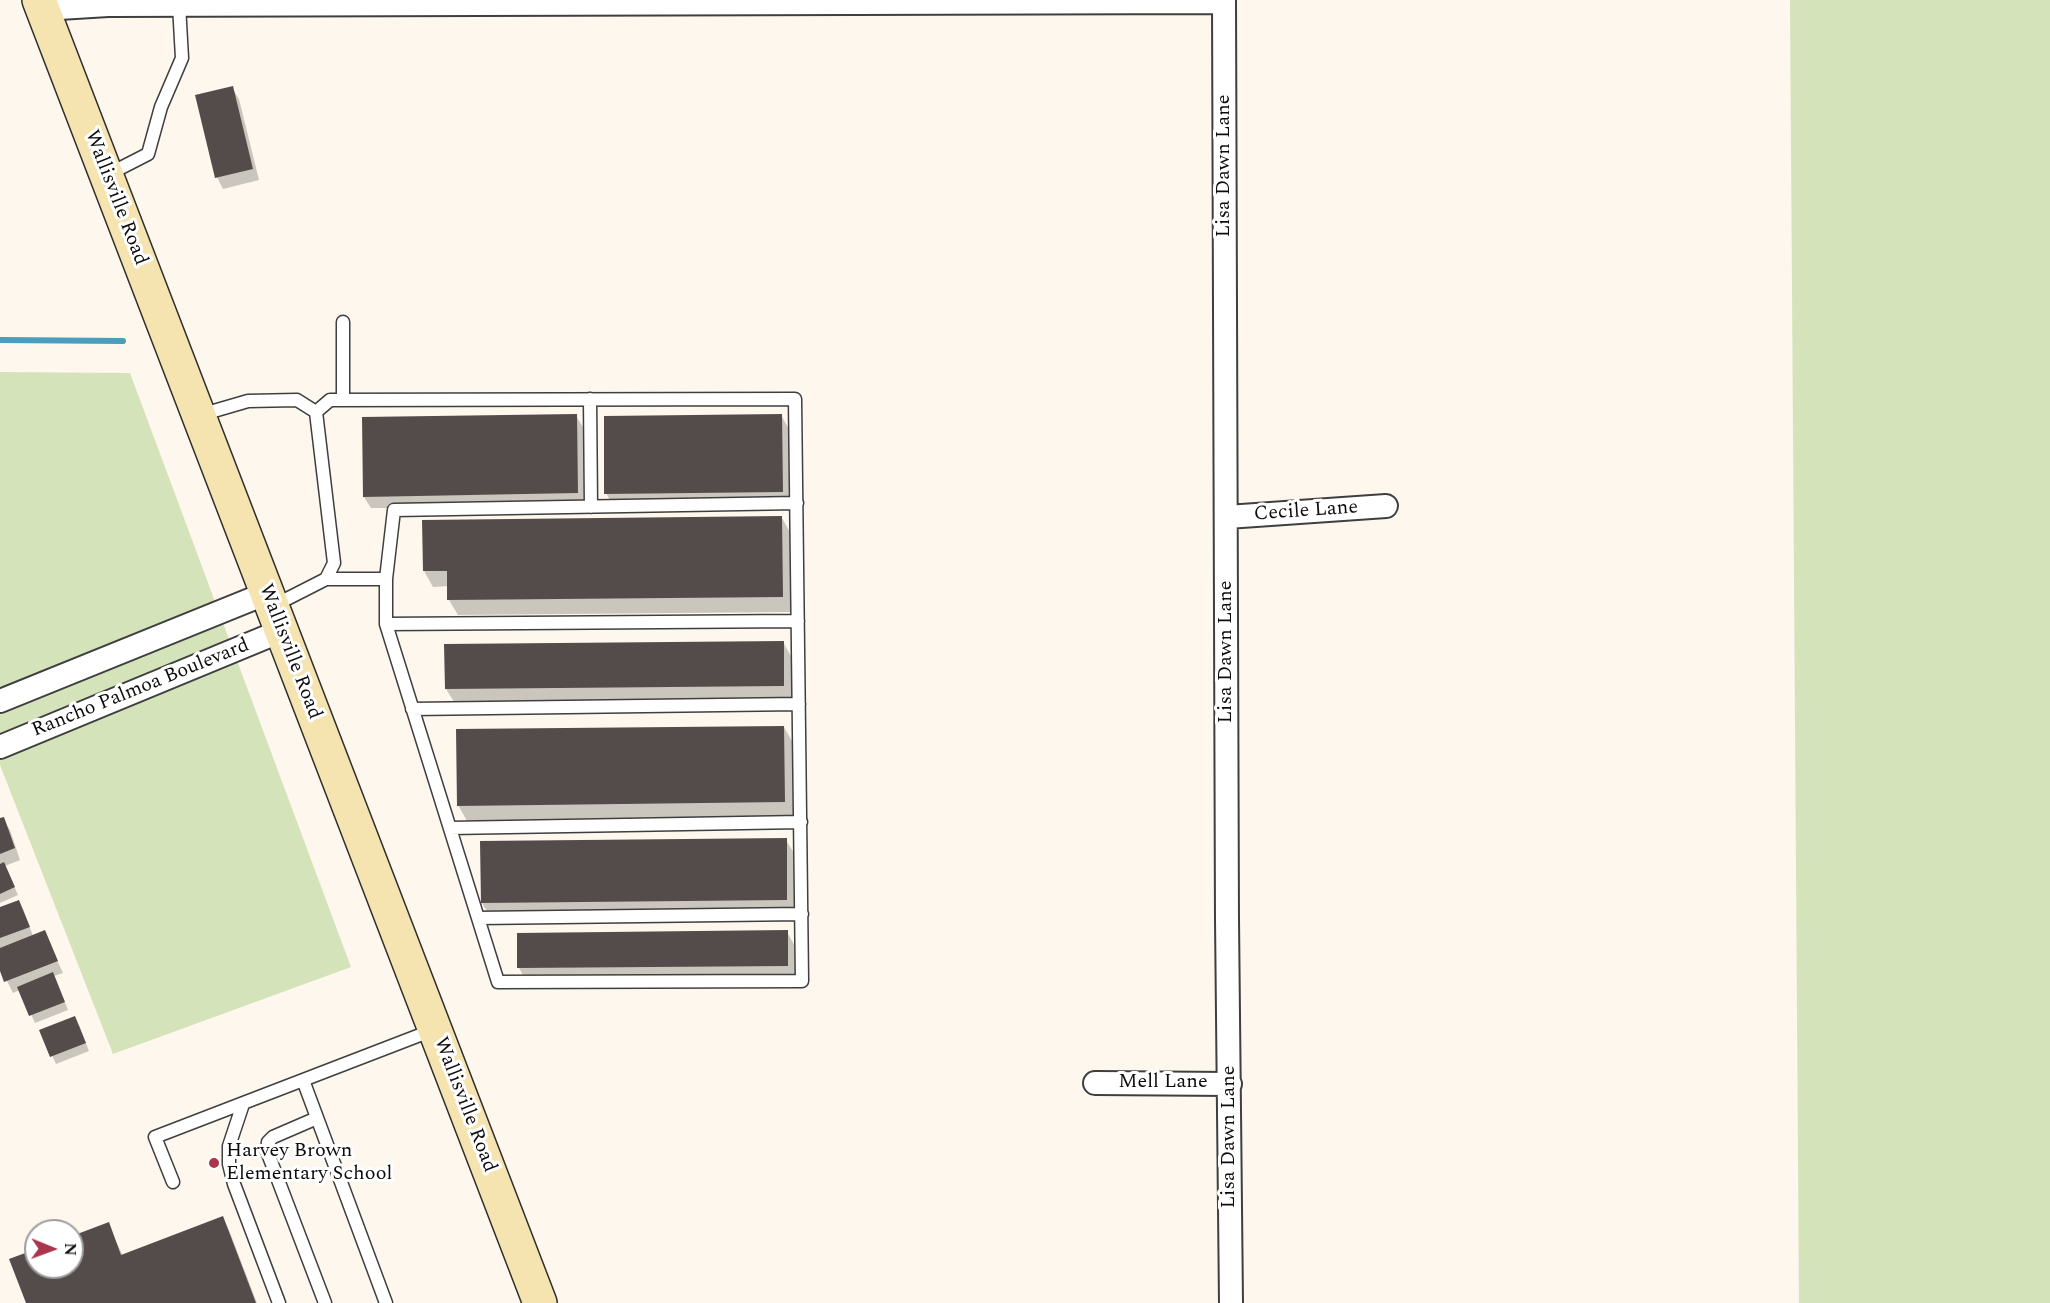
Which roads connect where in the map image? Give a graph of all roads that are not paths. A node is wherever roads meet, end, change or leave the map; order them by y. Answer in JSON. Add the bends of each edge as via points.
{"nodes":[{"id":1,"x":1224,"y":1,"type":"edge"},
{"id":2,"x":41,"y":4,"type":"edge"},
{"id":3,"x":179,"y":5,"type":"junction"},
{"id":4,"x":106,"y":176,"type":"junction"},
{"id":5,"x":343,"y":322,"type":"dead end"},
{"id":6,"x":590,"y":399,"type":"junction"},
{"id":7,"x":343,"y":400,"type":"junction"},
{"id":8,"x":316,"y":412,"type":"junction"},
{"id":9,"x":199,"y":416,"type":"junction"},
{"id":10,"x":796,"y":503,"type":"junction"},
{"id":11,"x":1386,"y":506,"type":"dead end"},
{"id":12,"x":591,"y":507,"type":"junction"},
{"id":13,"x":1227,"y":518,"type":"junction"},
{"id":14,"x":326,"y":579,"type":"junction"},
{"id":15,"x":386,"y":579,"type":"junction"},
{"id":16,"x":273,"y":610,"type":"junction"},
{"id":17,"x":798,"y":621,"type":"junction"},
{"id":18,"x":386,"y":624,"type":"junction"},
{"id":19,"x":0,"y":700,"type":"edge"},
{"id":20,"x":799,"y":704,"type":"junction"},
{"id":21,"x":412,"y":708,"type":"junction"},
{"id":22,"x":0,"y":747,"type":"edge"},
{"id":23,"x":801,"y":822,"type":"junction"},
{"id":24,"x":450,"y":828,"type":"junction"},
{"id":25,"x":802,"y":914,"type":"junction"},
{"id":26,"x":478,"y":918,"type":"junction"},
{"id":27,"x":435,"y":1030,"type":"junction"},
{"id":28,"x":303,"y":1080,"type":"junction"},
{"id":29,"x":1095,"y":1083,"type":"dead end"},
{"id":30,"x":1230,"y":1084,"type":"junction"},
{"id":31,"x":243,"y":1104,"type":"junction"},
{"id":32,"x":317,"y":1118,"type":"junction"},
{"id":33,"x":173,"y":1182,"type":"dead end"},
{"id":34,"x":279,"y":1303,"type":"edge"},
{"id":35,"x":325,"y":1303,"type":"edge"},
{"id":36,"x":386,"y":1303,"type":"edge"},
{"id":37,"x":540,"y":1303,"type":"edge"},
{"id":38,"x":1231,"y":1303,"type":"edge"}],
"edges":[{"from":1,"to":3,"type":"street"},
{"from":1,"to":13,"type":"street","name":"Lisa Dawn Lane"},
{"from":2,"to":3,"type":"street"},
{"from":2,"to":4,"type":"main road","name":"Wallisville Road"},
{"from":3,"to":4,"type":"lane","via":[[182,58],[161,107],[148,154]]},
{"from":4,"to":9,"type":"main road","name":"Wallisville Road"},
{"from":5,"to":7,"type":"lane"},
{"from":6,"to":7,"type":"lane"},
{"from":6,"to":10,"type":"lane","via":[[795,399]]},
{"from":6,"to":12,"type":"lane"},
{"from":7,"to":8,"type":"lane","via":[[330,400]]},
{"from":8,"to":9,"type":"lane","via":[[297,400],[249,401]]},
{"from":8,"to":14,"type":"lane","via":[[334,563]]},
{"from":9,"to":16,"type":"main road","name":"Wallisville Road"},
{"from":10,"to":12,"type":"lane"},
{"from":10,"to":17,"type":"lane"},
{"from":11,"to":13,"type":"street","name":"Cecile Lane"},
{"from":12,"to":15,"type":"lane","via":[[394,510]]},
{"from":13,"to":30,"type":"street","name":"Lisa Dawn Lane"},
{"from":14,"to":15,"type":"lane"},
{"from":14,"to":16,"type":"lane"},
{"from":15,"to":18,"type":"lane"},
{"from":16,"to":19,"type":"street"},
{"from":16,"to":22,"type":"street","name":"Rancho Palmoa Boulevard"},
{"from":16,"to":27,"type":"main road","name":"Wallisville Road"},
{"from":17,"to":18,"type":"lane"},
{"from":17,"to":20,"type":"lane"},
{"from":18,"to":21,"type":"lane"},
{"from":20,"to":21,"type":"lane"},
{"from":20,"to":23,"type":"lane"},
{"from":21,"to":24,"type":"lane"},
{"from":23,"to":24,"type":"lane"},
{"from":23,"to":25,"type":"lane"},
{"from":24,"to":26,"type":"lane"},
{"from":25,"to":26,"type":"lane"},
{"from":25,"to":26,"type":"lane","via":[[802,981],[498,982]]},
{"from":27,"to":28,"type":"lane"},
{"from":27,"to":37,"type":"main road","name":"Wallisville Road"},
{"from":28,"to":31,"type":"lane"},
{"from":28,"to":32,"type":"lane"},
{"from":29,"to":30,"type":"street","name":"Mell Lane"},
{"from":30,"to":38,"type":"street","name":"Lisa Dawn Lane"},
{"from":31,"to":33,"type":"lane","via":[[155,1137]]},
{"from":31,"to":34,"type":"lane","via":[[230,1146],[229,1164]]},
{"from":32,"to":35,"type":"lane","via":[[273,1137],[267,1151]]},
{"from":32,"to":36,"type":"lane"}]}
